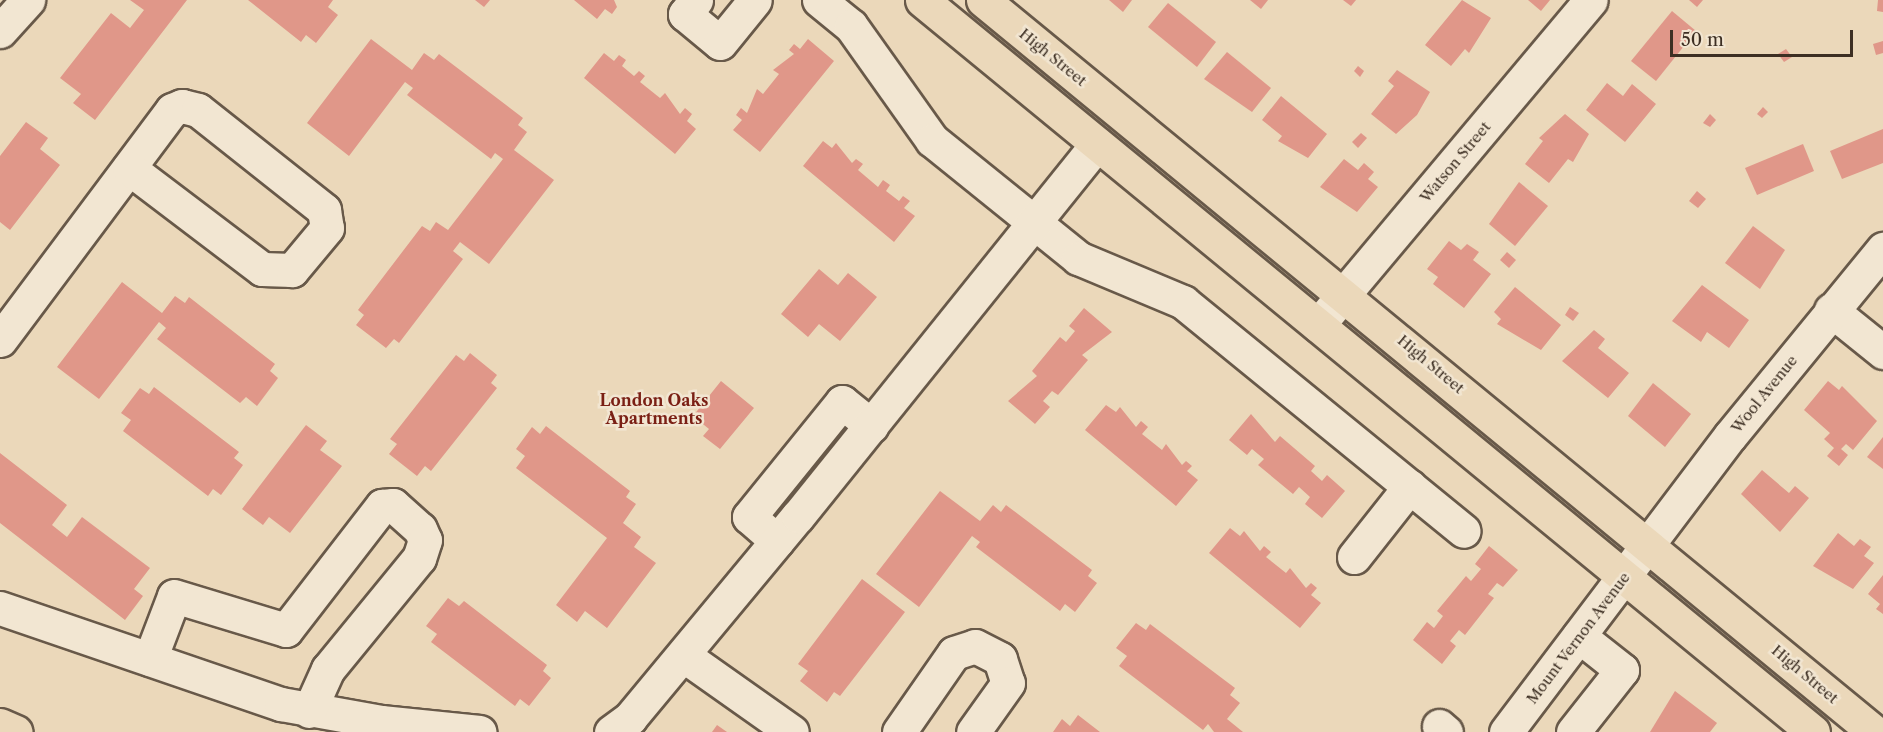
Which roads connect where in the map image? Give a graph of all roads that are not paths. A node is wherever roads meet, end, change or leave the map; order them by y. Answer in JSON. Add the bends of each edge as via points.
{"nodes":[{"id":1,"x":28,"y":0,"type":"edge"},
{"id":2,"x":696,"y":0,"type":"edge"},
{"id":3,"x":754,"y":0,"type":"edge"},
{"id":4,"x":819,"y":0,"type":"edge"},
{"id":5,"x":922,"y":0,"type":"edge"},
{"id":6,"x":983,"y":0,"type":"edge"},
{"id":7,"x":1591,"y":0,"type":"edge"},
{"id":8,"x":0,"y":31,"type":"edge"},
{"id":9,"x":1097,"y":144,"type":"junction"},
{"id":10,"x":129,"y":168,"type":"junction"},
{"id":11,"x":1035,"y":226,"type":"junction"},
{"id":12,"x":1883,"y":249,"type":"edge"},
{"id":13,"x":1345,"y":293,"type":"junction"},
{"id":14,"x":1831,"y":310,"type":"junction"},
{"id":15,"x":1318,"y":325,"type":"junction"},
{"id":16,"x":0,"y":340,"type":"edge"},
{"id":17,"x":1883,"y":352,"type":"edge"},
{"id":18,"x":1410,"y":486,"type":"junction"},
{"id":19,"x":1464,"y":531,"type":"dead end"},
{"id":20,"x":1650,"y":544,"type":"junction"},
{"id":21,"x":1354,"y":556,"type":"dead end"},
{"id":22,"x":1624,"y":578,"type":"junction"},
{"id":23,"x":0,"y":608,"type":"edge"},
{"id":24,"x":1579,"y":636,"type":"junction"},
{"id":25,"x":683,"y":655,"type":"junction"},
{"id":26,"x":150,"y":659,"type":"junction"},
{"id":27,"x":309,"y":711,"type":"junction"},
{"id":28,"x":0,"y":725,"type":"edge"},
{"id":29,"x":15,"y":732,"type":"edge"},
{"id":30,"x":479,"y":732,"type":"edge"},
{"id":31,"x":611,"y":732,"type":"edge"},
{"id":32,"x":792,"y":732,"type":"edge"},
{"id":33,"x":899,"y":732,"type":"edge"},
{"id":34,"x":973,"y":732,"type":"edge"},
{"id":35,"x":1506,"y":732,"type":"edge"},
{"id":36,"x":1573,"y":732,"type":"edge"},
{"id":37,"x":1813,"y":732,"type":"edge"},
{"id":38,"x":1874,"y":732,"type":"edge"}],
"edges":[{"from":1,"to":8,"type":"street"},
{"from":2,"to":3,"type":"street","via":[[685,14],[720,43]]},
{"from":4,"to":11,"type":"street","via":[[851,26],[932,140]]},
{"from":5,"to":9,"type":"main road"},
{"from":6,"to":13,"type":"main road","name":"High Street"},
{"from":7,"to":13,"type":"street","name":"Watson Street"},
{"from":9,"to":11,"type":"street"},
{"from":9,"to":15,"type":"main road"},
{"from":10,"to":10,"type":"street","via":[[262,269],[292,270],[327,228],[324,210],[191,106],[172,110]]},
{"from":10,"to":16,"type":"street"},
{"from":11,"to":18,"type":"street","via":[[1078,258],[1184,302]]},
{"from":11,"to":25,"type":"street"},
{"from":12,"to":14,"type":"street","name":"Wool Avenue"},
{"from":13,"to":15,"type":"street","name":"Watson Street"},
{"from":13,"to":20,"type":"main road","name":"High Street"},
{"from":14,"to":17,"type":"street"},
{"from":14,"to":20,"type":"street","name":"Wool Avenue"},
{"from":15,"to":22,"type":"main road"},
{"from":18,"to":19,"type":"street"},
{"from":18,"to":21,"type":"street"},
{"from":20,"to":22,"type":"street","name":"Mount Vernon Avenue"},
{"from":20,"to":38,"type":"main road","name":"High Street"},
{"from":22,"to":24,"type":"street","name":"Mount Vernon Avenue"},
{"from":22,"to":37,"type":"main road"},
{"from":23,"to":26,"type":"street"},
{"from":24,"to":35,"type":"street","name":"Mount Vernon Avenue"},
{"from":24,"to":36,"type":"street","via":[[1622,670]]},
{"from":25,"to":31,"type":"street"},
{"from":25,"to":32,"type":"street"},
{"from":26,"to":27,"type":"street"},
{"from":26,"to":27,"type":"street","via":[[174,596],[286,630],[382,506],[393,505],[420,529],[425,540],[419,558],[328,669]]},
{"from":27,"to":30,"type":"street"},
{"from":28,"to":29,"type":"main road"},
{"from":33,"to":34,"type":"street","via":[[954,652],[975,646],[1000,659],[1008,683]]}]}
